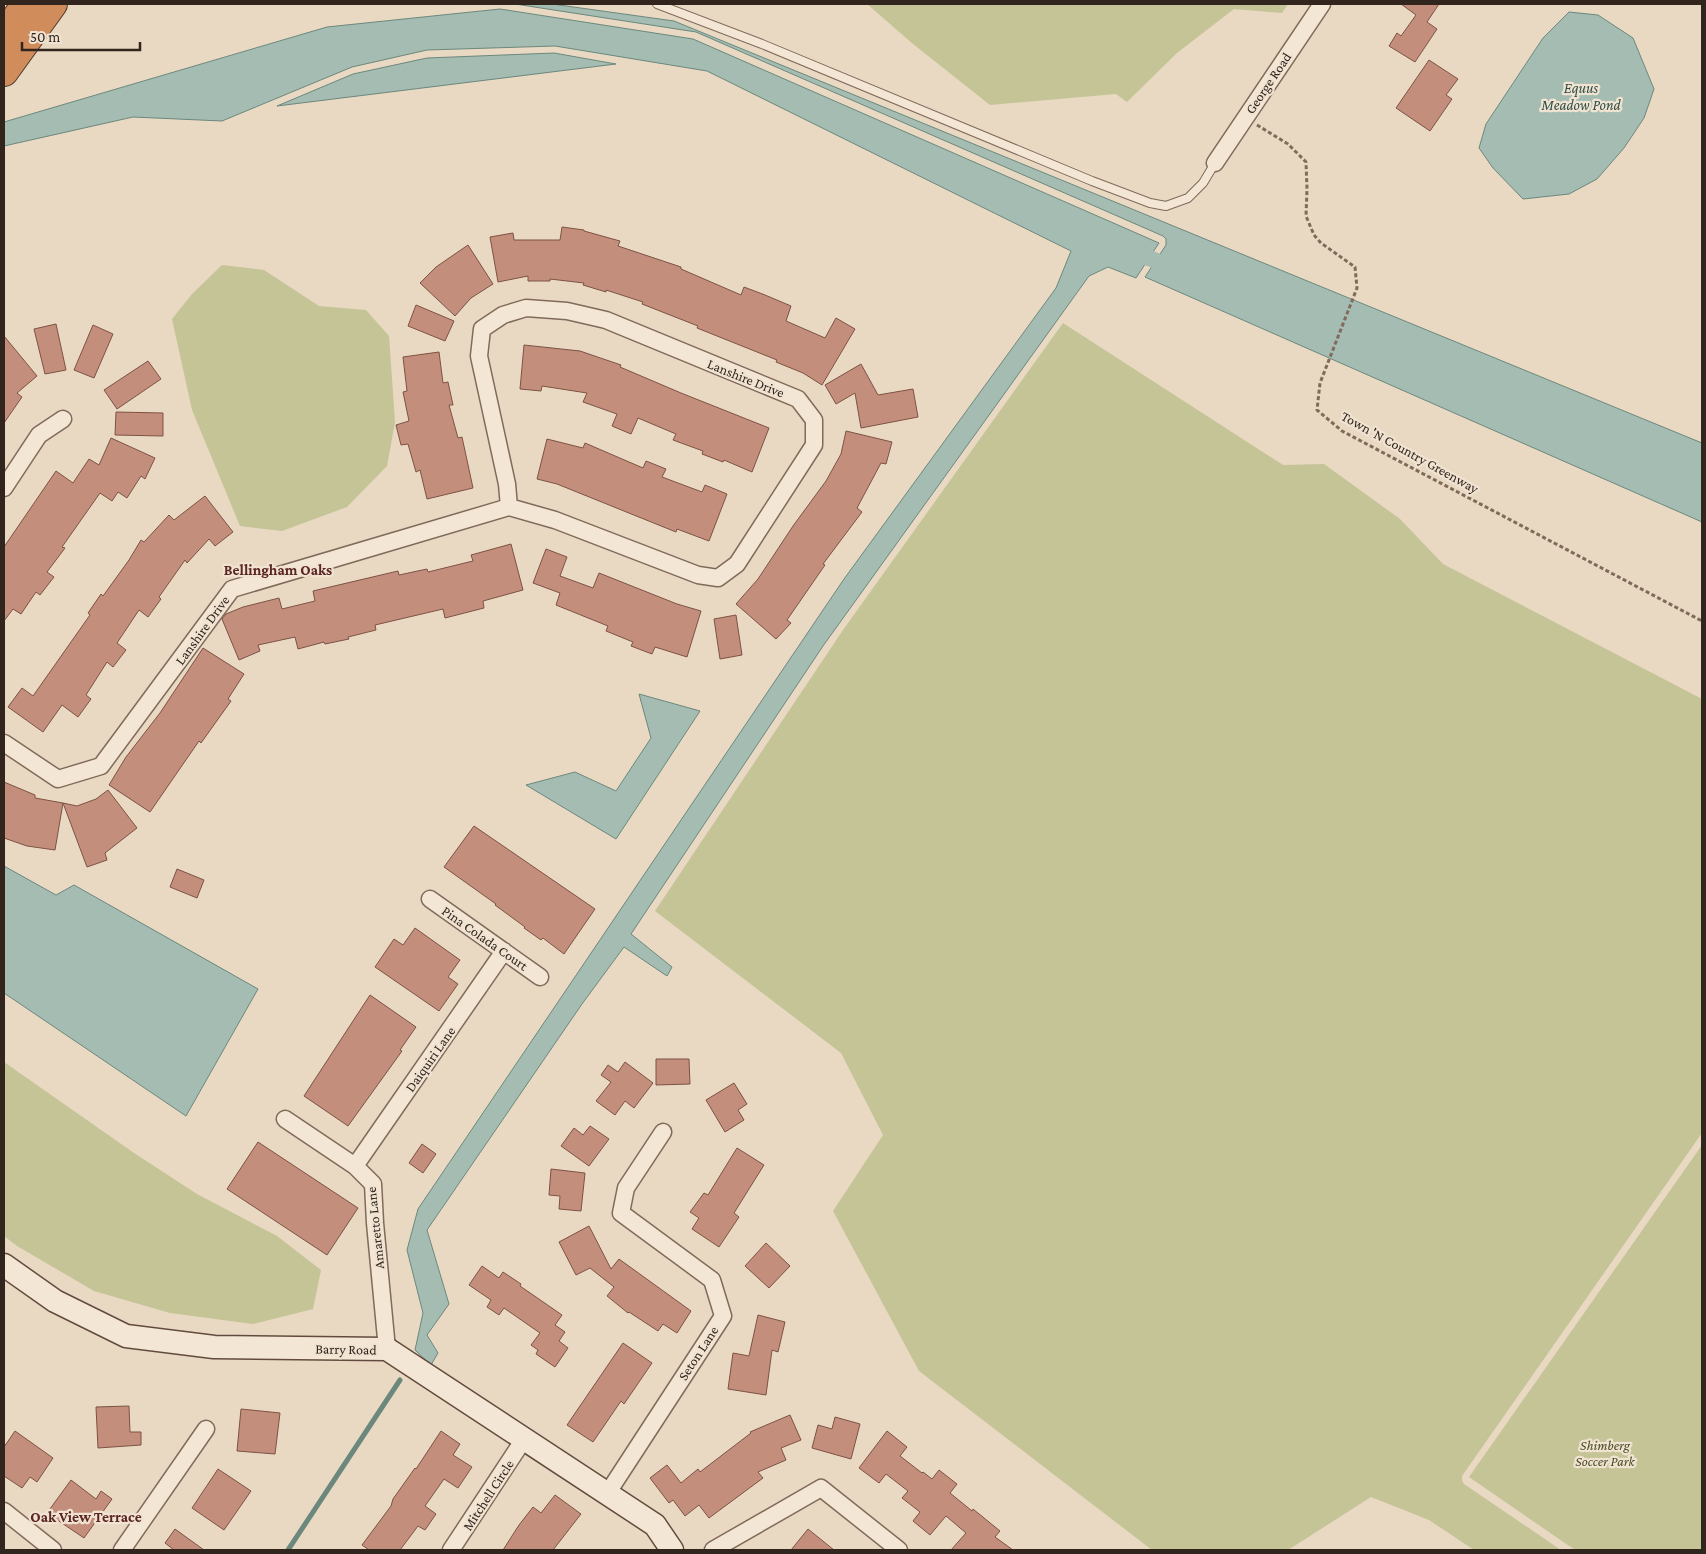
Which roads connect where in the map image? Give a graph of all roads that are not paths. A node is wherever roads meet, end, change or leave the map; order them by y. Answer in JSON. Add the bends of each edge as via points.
{"nodes":[{"id":1,"x":26,"y":4,"type":"edge"},
{"id":2,"x":53,"y":4,"type":"edge"},
{"id":3,"x":657,"y":4,"type":"edge"},
{"id":4,"x":1322,"y":4,"type":"edge"},
{"id":5,"x":4,"y":35,"type":"edge"},
{"id":6,"x":4,"y":72,"type":"edge"},
{"id":7,"x":1216,"y":163,"type":"joint"},
{"id":8,"x":63,"y":419,"type":"dead end"},
{"id":9,"x":4,"y":488,"type":"edge"},
{"id":10,"x":509,"y":507,"type":"junction"},
{"id":11,"x":4,"y":743,"type":"edge"},
{"id":12,"x":430,"y":899,"type":"dead end"},
{"id":13,"x":504,"y":951,"type":"junction"},
{"id":14,"x":540,"y":977,"type":"dead end"},
{"id":15,"x":285,"y":1119,"type":"dead end"},
{"id":16,"x":664,"y":1132,"type":"dead end"},
{"id":17,"x":355,"y":1166,"type":"junction"},
{"id":18,"x":4,"y":1265,"type":"edge"},
{"id":19,"x":387,"y":1349,"type":"junction"},
{"id":20,"x":206,"y":1429,"type":"dead end"},
{"id":21,"x":524,"y":1439,"type":"junction"},
{"id":22,"x":607,"y":1494,"type":"junction"},
{"id":23,"x":4,"y":1511,"type":"edge"},
{"id":24,"x":53,"y":1550,"type":"edge"},
{"id":25,"x":122,"y":1550,"type":"edge"},
{"id":26,"x":451,"y":1550,"type":"edge"},
{"id":27,"x":672,"y":1550,"type":"edge"},
{"id":28,"x":712,"y":1550,"type":"edge"},
{"id":29,"x":899,"y":1550,"type":"edge"}],
"edges":[{"from":1,"to":5,"type":"highway"},
{"from":2,"to":6,"type":"highway"},
{"from":3,"to":7,"type":"lane","via":[[1150,203],[1166,206],[1188,198]]},
{"from":4,"to":7,"type":"street","name":"George Road"},
{"from":8,"to":9,"type":"street","via":[[39,435]]},
{"from":10,"to":10,"type":"street","name":"Lanshire Drive","via":[[507,484],[479,356],[482,330],[503,315],[526,308],[567,311],[606,320],[798,399],[814,420],[814,445],[737,564],[718,578],[698,574],[555,520]]},
{"from":10,"to":11,"type":"street","name":"Lanshire Drive","via":[[232,589],[101,766],[58,779]]},
{"from":12,"to":13,"type":"street","name":"Pina Colada Court"},
{"from":13,"to":14,"type":"street","name":"Pina Colada Court"},
{"from":13,"to":17,"type":"street","name":"Daiquiri Lane"},
{"from":15,"to":17,"type":"street","name":"Amaretto Lane"},
{"from":16,"to":22,"type":"street","name":"Seton Lane","via":[[626,1188],[621,1213],[712,1280],[722,1316]]},
{"from":17,"to":19,"type":"street","name":"Amaretto Lane","via":[[373,1184]]},
{"from":18,"to":19,"type":"street","name":"Barry Road","via":[[56,1301],[126,1336],[214,1347]]},
{"from":19,"to":21,"type":"street","name":"Barry Road"},
{"from":20,"to":25,"type":"street"},
{"from":21,"to":22,"type":"street","name":"Barry Road"},
{"from":21,"to":26,"type":"street","name":"Mitchell Circle"},
{"from":22,"to":27,"type":"street","name":"Barry Road","via":[[655,1525]]},
{"from":23,"to":24,"type":"street"},
{"from":28,"to":29,"type":"street","via":[[821,1488]]}]}
